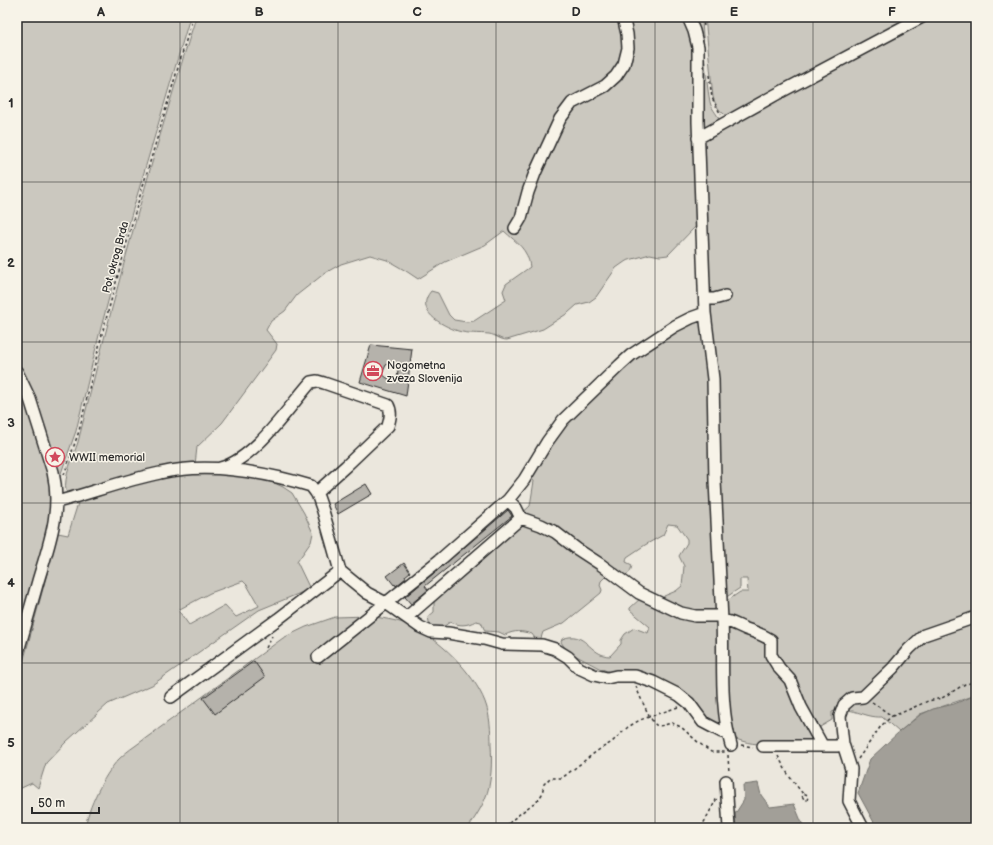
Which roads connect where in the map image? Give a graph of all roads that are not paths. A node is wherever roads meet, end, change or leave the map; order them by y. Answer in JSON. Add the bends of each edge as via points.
{"nodes":[{"id":1,"x":623,"y":17,"type":"edge"},
{"id":2,"x":688,"y":17,"type":"edge"},
{"id":3,"x":922,"y":17,"type":"edge"},
{"id":4,"x":698,"y":138,"type":"junction"},
{"id":5,"x":516,"y":228,"type":"dead end"},
{"id":6,"x":724,"y":296,"type":"dead end"},
{"id":7,"x":705,"y":299,"type":"junction"},
{"id":8,"x":705,"y":313,"type":"junction"},
{"id":9,"x":17,"y":372,"type":"edge"},
{"id":10,"x":218,"y":469,"type":"junction"},
{"id":11,"x":316,"y":493,"type":"junction"},
{"id":12,"x":508,"y":500,"type":"junction"},
{"id":13,"x":57,"y":502,"type":"junction"},
{"id":14,"x":521,"y":518,"type":"junction"},
{"id":15,"x":340,"y":571,"type":"junction"},
{"id":16,"x":386,"y":603,"type":"junction"},
{"id":17,"x":407,"y":617,"type":"junction"},
{"id":18,"x":976,"y":617,"type":"edge"},
{"id":19,"x":721,"y":618,"type":"junction"},
{"id":20,"x":17,"y":655,"type":"edge"},
{"id":21,"x":318,"y":657,"type":"dead end"},
{"id":22,"x":172,"y":698,"type":"dead end"},
{"id":23,"x":728,"y":732,"type":"junction"},
{"id":24,"x":843,"y":744,"type":"junction"},
{"id":25,"x":731,"y":745,"type":"road end"},
{"id":26,"x":822,"y":745,"type":"junction"},
{"id":27,"x":763,"y":746,"type":"road end"},
{"id":28,"x":726,"y":781,"type":"dead end"},
{"id":29,"x":729,"y":828,"type":"edge"},
{"id":30,"x":863,"y":828,"type":"edge"}],
"edges":[{"from":1,"to":5,"type":"street","via":[[628,48],[624,64],[605,86],[572,103],[560,119],[535,172]]},
{"from":2,"to":4,"type":"street","via":[[698,47]]},
{"from":3,"to":4,"type":"street"},
{"from":4,"to":7,"type":"street"},
{"from":6,"to":7,"type":"street"},
{"from":7,"to":8,"type":"street"},
{"from":8,"to":12,"type":"street","via":[[675,326],[631,355],[614,370],[563,420]]},
{"from":8,"to":19,"type":"street","via":[[713,379]]},
{"from":9,"to":13,"type":"street","via":[[30,399],[56,485]]},
{"from":10,"to":11,"type":"street","via":[[272,475],[311,486]]},
{"from":10,"to":11,"type":"street","via":[[229,466],[255,446],[311,382],[324,383],[388,405],[388,426]]},
{"from":10,"to":13,"type":"street","via":[[186,469],[160,473]]},
{"from":11,"to":15,"type":"street"},
{"from":12,"to":14,"type":"street"},
{"from":12,"to":16,"type":"street"},
{"from":13,"to":20,"type":"street","via":[[53,530]]},
{"from":14,"to":17,"type":"street"},
{"from":14,"to":19,"type":"street","via":[[555,532],[639,593],[681,613]]},
{"from":15,"to":16,"type":"street","via":[[367,593]]},
{"from":15,"to":22,"type":"street"},
{"from":16,"to":17,"type":"street"},
{"from":16,"to":21,"type":"street"},
{"from":17,"to":23,"type":"street","via":[[431,632],[502,644],[542,645],[555,649],[579,668],[594,675],[607,678],[635,676],[679,695],[689,703],[703,722],[722,732]]},
{"from":18,"to":24,"type":"street","via":[[924,635],[863,697],[852,698],[844,705],[840,716]]},
{"from":19,"to":23,"type":"street","via":[[723,697]]},
{"from":19,"to":26,"type":"street","via":[[762,634],[770,640],[771,655],[790,680],[801,707]]},
{"from":23,"to":25,"type":"street"},
{"from":24,"to":26,"type":"street"},
{"from":24,"to":30,"type":"street","via":[[851,769],[849,801]]},
{"from":26,"to":27,"type":"street"},
{"from":28,"to":29,"type":"street"}]}
